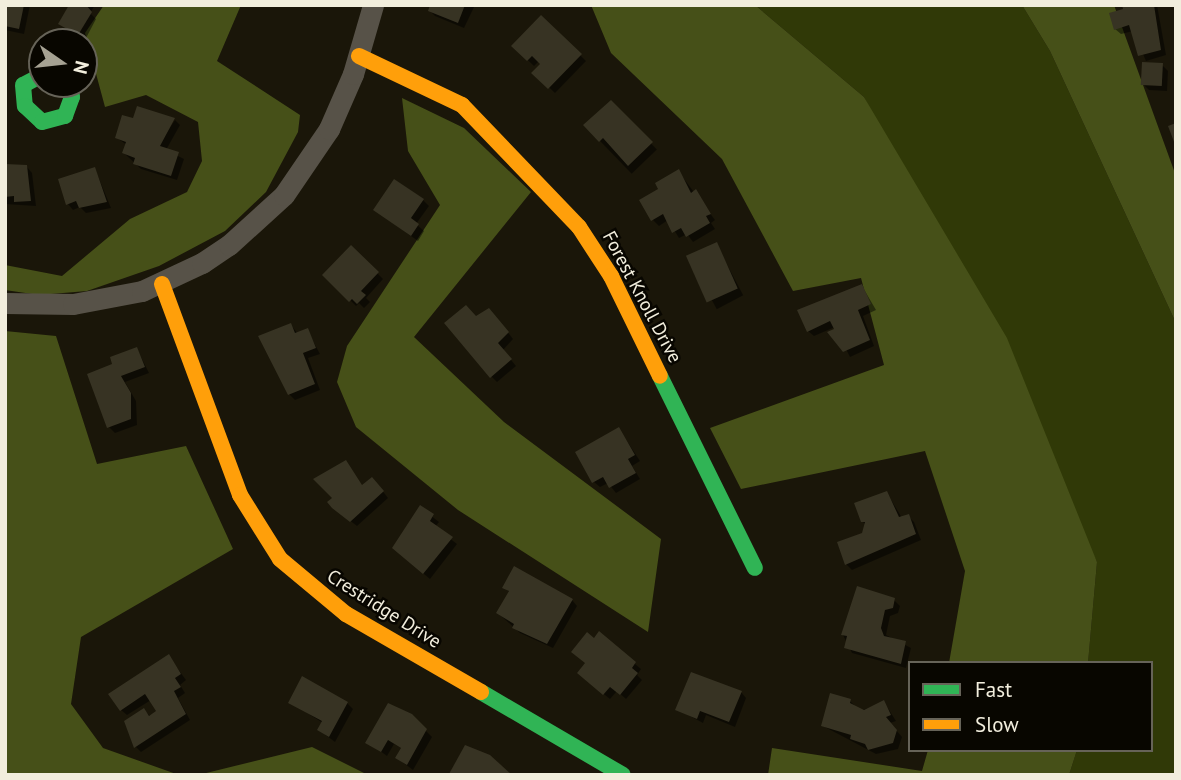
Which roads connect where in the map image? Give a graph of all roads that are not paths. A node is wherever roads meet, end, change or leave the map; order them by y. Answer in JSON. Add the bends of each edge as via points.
{"nodes":[{"id":1,"x":373,"y":5,"type":"edge"},
{"id":2,"x":359,"y":56,"type":"junction"},
{"id":3,"x":23,"y":80,"type":"edge"},
{"id":4,"x":69,"y":98,"type":"edge"},
{"id":5,"x":162,"y":284,"type":"junction"},
{"id":6,"x":5,"y":303,"type":"edge"},
{"id":7,"x":755,"y":568,"type":"dead end"},
{"id":8,"x":623,"y":775,"type":"edge"}],
"edges":[{"from":1,"to":2,"type":"street"},
{"from":2,"to":5,"type":"street","via":[[328,129],[284,195],[229,245]]},
{"from":2,"to":7,"type":"street","name":"Forest Knoll Drive","via":[[462,105],[579,227],[611,276]]},
{"from":3,"to":4,"type":"street","via":[[28,111],[41,122],[53,123],[69,110]]},
{"from":5,"to":6,"type":"street","via":[[73,304]]},
{"from":5,"to":8,"type":"street","name":"Crestridge Drive","via":[[240,495],[280,559],[346,614]]}]}
